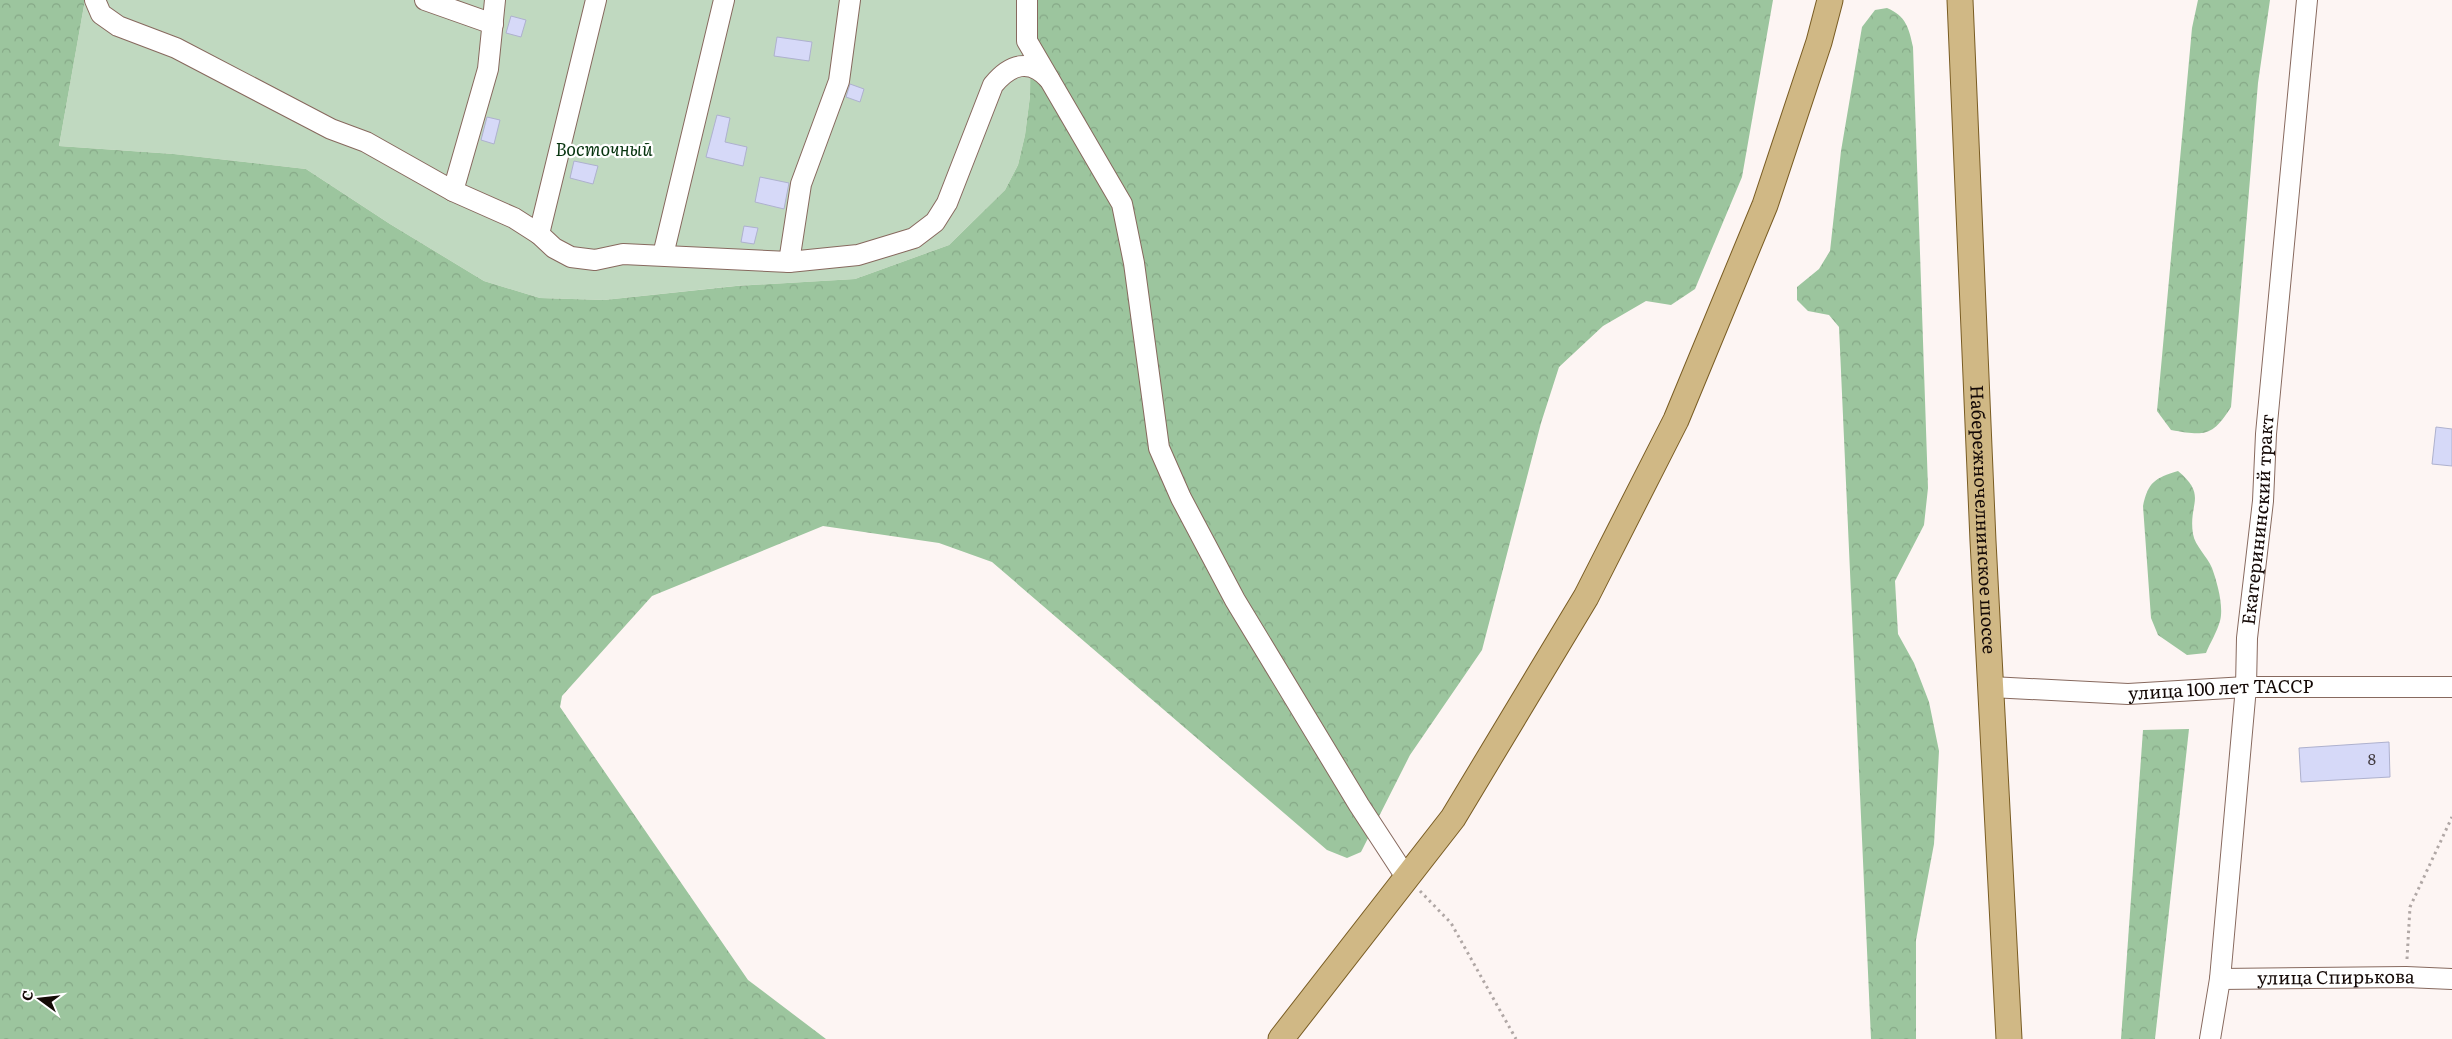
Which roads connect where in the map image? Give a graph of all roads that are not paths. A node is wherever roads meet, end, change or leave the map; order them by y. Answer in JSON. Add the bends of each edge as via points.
{"nodes":[{"id":1,"x":95,"y":0,"type":"edge"},
{"id":2,"x":425,"y":0,"type":"edge"},
{"id":3,"x":495,"y":0,"type":"edge"},
{"id":4,"x":596,"y":0,"type":"edge"},
{"id":5,"x":724,"y":0,"type":"edge"},
{"id":6,"x":850,"y":0,"type":"edge"},
{"id":7,"x":1028,"y":0,"type":"edge"},
{"id":8,"x":1830,"y":0,"type":"edge"},
{"id":9,"x":1960,"y":0,"type":"edge"},
{"id":10,"x":2307,"y":0,"type":"edge"},
{"id":11,"x":493,"y":24,"type":"junction"},
{"id":12,"x":1049,"y":80,"type":"junction"},
{"id":13,"x":453,"y":191,"type":"junction"},
{"id":14,"x":539,"y":234,"type":"junction"},
{"id":15,"x":663,"y":255,"type":"junction"},
{"id":16,"x":788,"y":262,"type":"junction"},
{"id":17,"x":1990,"y":687,"type":"junction"},
{"id":18,"x":2246,"y":687,"type":"junction"},
{"id":19,"x":2452,"y":687,"type":"edge"},
{"id":20,"x":1406,"y":877,"type":"junction"},
{"id":21,"x":2220,"y":979,"type":"junction"},
{"id":22,"x":2452,"y":979,"type":"edge"},
{"id":23,"x":1282,"y":1037,"type":"edge"},
{"id":24,"x":2009,"y":1039,"type":"edge"},
{"id":25,"x":2210,"y":1039,"type":"edge"}],
"edges":[{"from":1,"to":13,"type":"street","via":[[101,14],[118,26],[176,48],[331,130],[366,142]]},
{"from":2,"to":11,"type":"street"},
{"from":3,"to":11,"type":"street"},
{"from":4,"to":14,"type":"street"},
{"from":5,"to":15,"type":"street"},
{"from":6,"to":16,"type":"street","via":[[839,81],[801,184]]},
{"from":7,"to":12,"type":"street","via":[[1027,40]]},
{"from":8,"to":20,"type":"main road","via":[[1820,42],[1765,205],[1676,420],[1586,597],[1453,818]]},
{"from":9,"to":17,"type":"main road","name":"Набережночелнинское шоссе"},
{"from":10,"to":18,"type":"street","name":"Екатерининский тракт","via":[[2266,434],[2263,501],[2247,638]]},
{"from":11,"to":13,"type":"street","via":[[488,69]]},
{"from":12,"to":16,"type":"street","via":[[1041,70],[1026,65],[1001,75],[993,85],[947,203],[935,222],[914,238],[858,255]]},
{"from":12,"to":20,"type":"street","via":[[1122,204],[1134,263],[1158,448],[1240,608],[1358,805]]},
{"from":13,"to":14,"type":"street","via":[[514,218]]},
{"from":14,"to":15,"type":"street","via":[[554,248],[571,257],[596,260],[622,254]]},
{"from":15,"to":16,"type":"street"},
{"from":17,"to":18,"type":"street","name":"улица 100 лет ТАССР","via":[[2128,694]]},
{"from":17,"to":24,"type":"main road","name":"Набережночелнинское шоссе"},
{"from":18,"to":19,"type":"street","name":"улица 100 лет ТАССР"},
{"from":18,"to":21,"type":"street","name":"Екатерининский тракт"},
{"from":20,"to":23,"type":"main road"},
{"from":21,"to":22,"type":"street","name":"улица Спирькова"},
{"from":21,"to":25,"type":"street","name":"Екатерининский тракт"}]}
